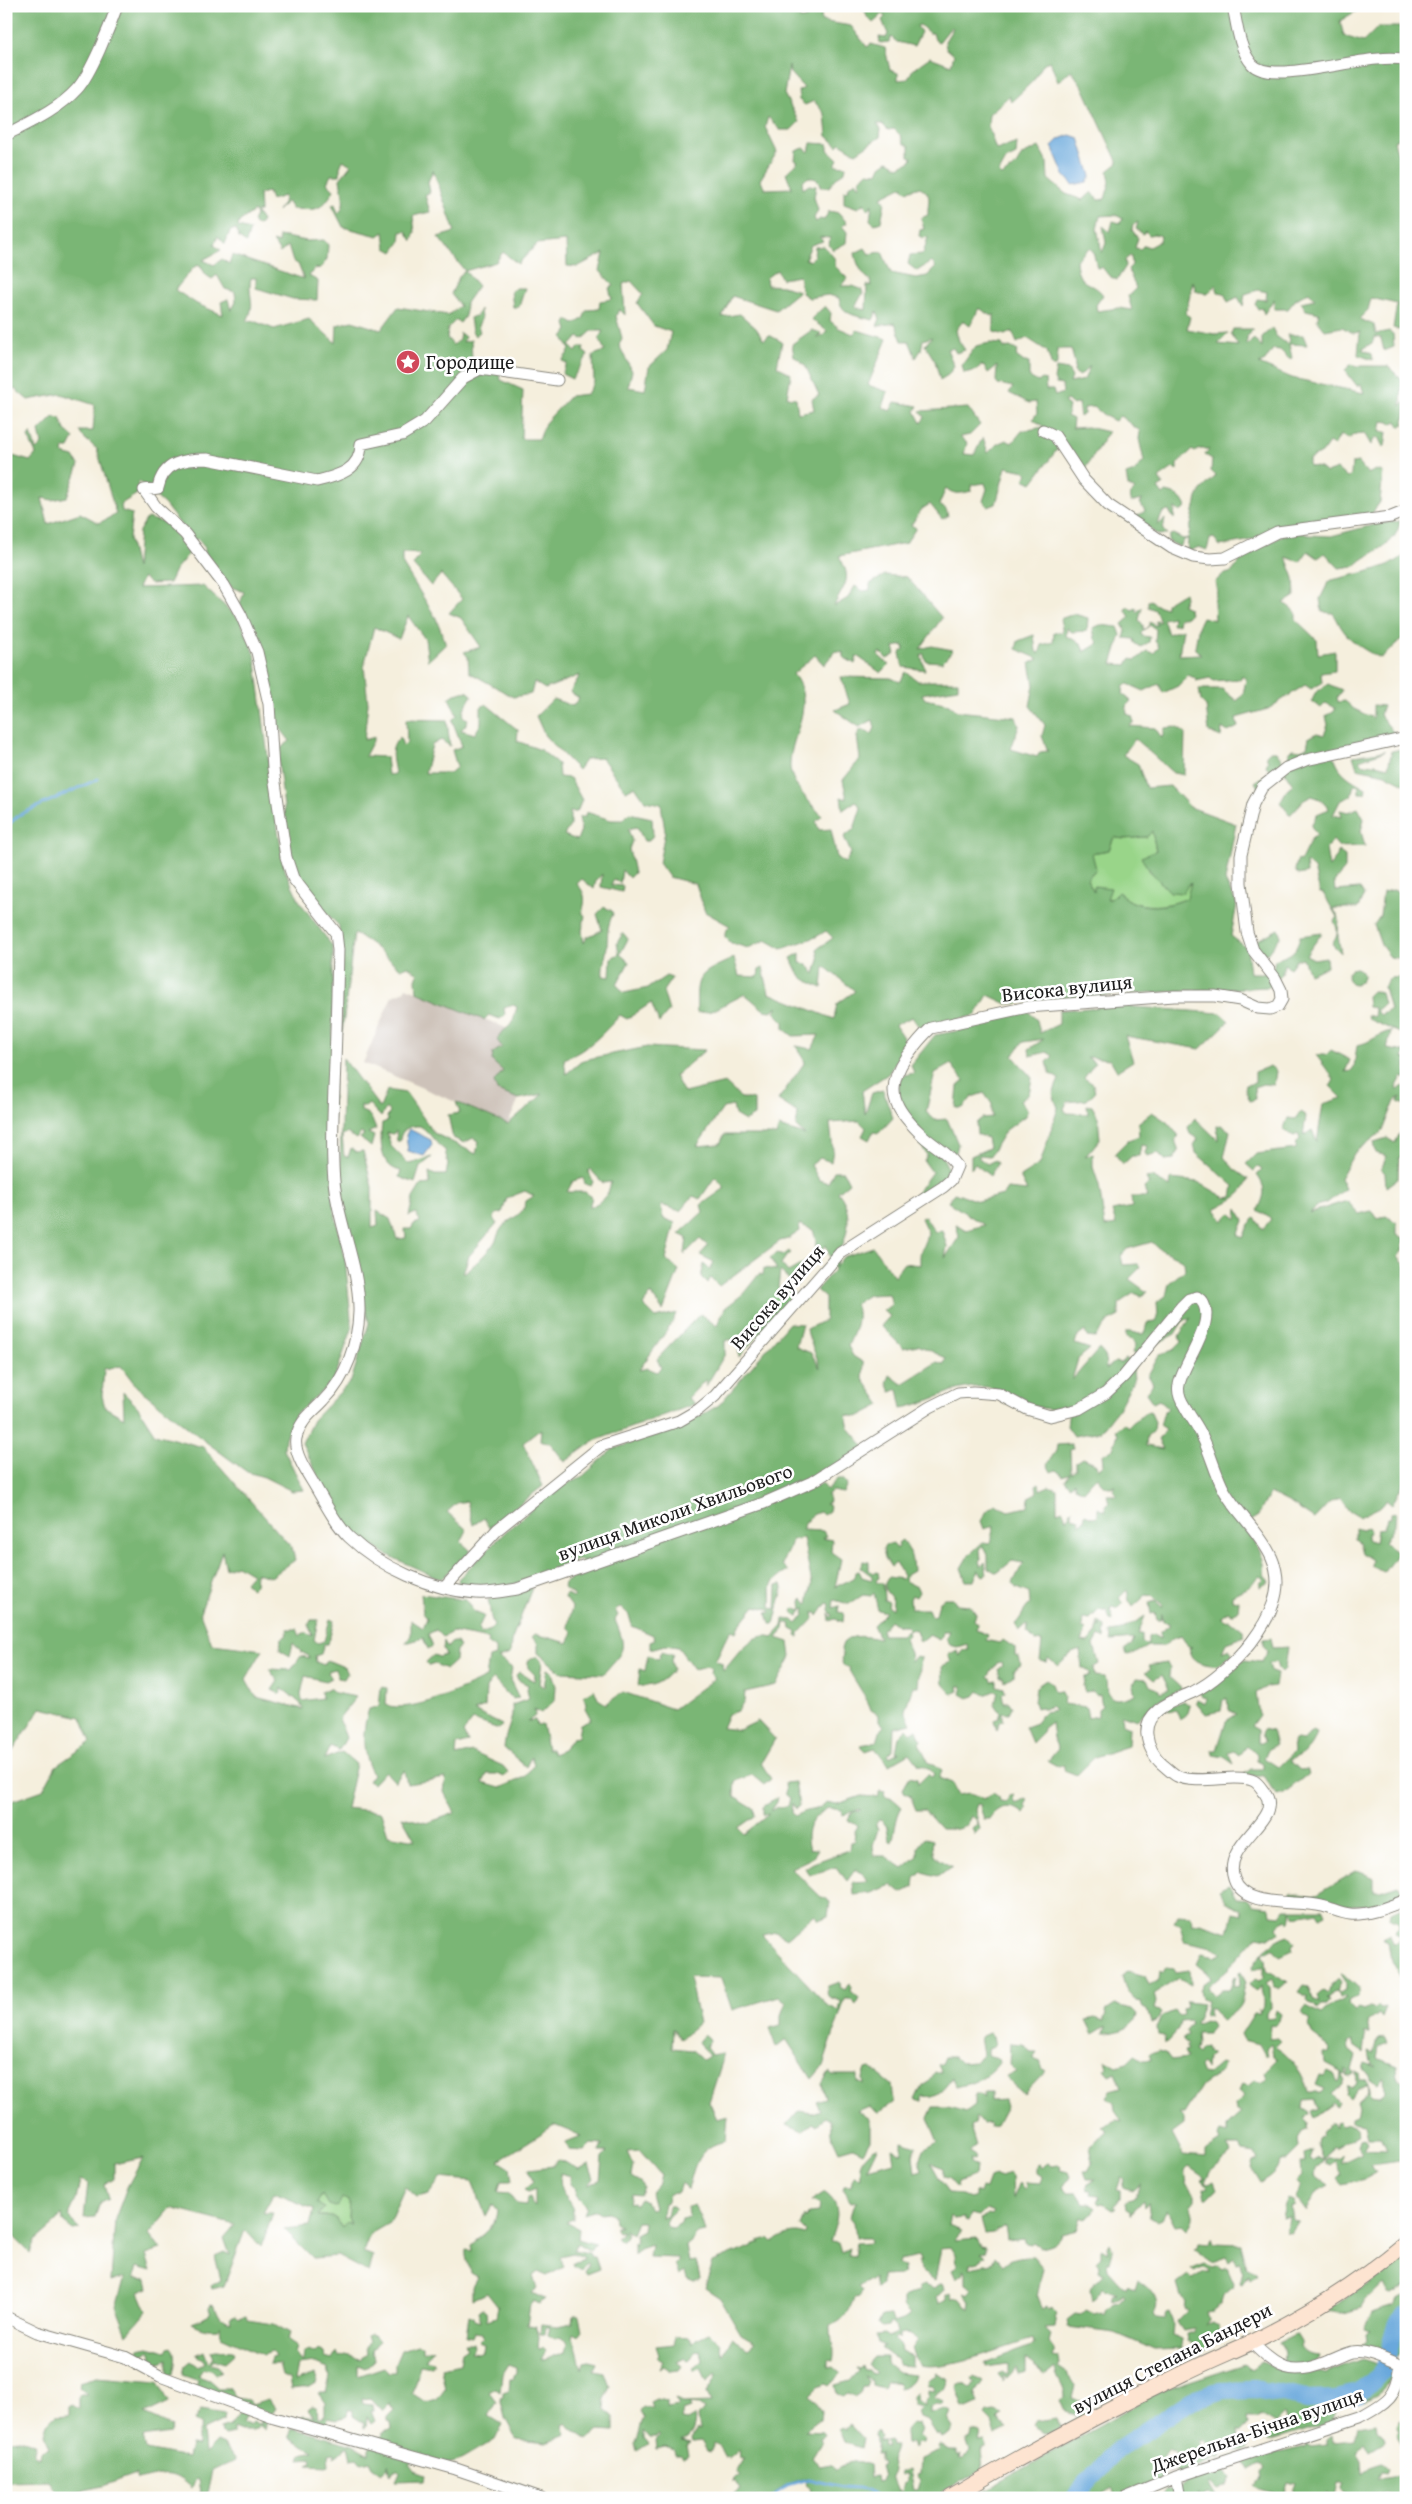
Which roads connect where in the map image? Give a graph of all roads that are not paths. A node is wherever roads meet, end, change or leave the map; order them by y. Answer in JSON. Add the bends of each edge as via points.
{"nodes":[{"id":1,"x":117,"y":6,"type":"edge"},
{"id":2,"x":1233,"y":6,"type":"edge"},
{"id":3,"x":1406,"y":60,"type":"edge"},
{"id":4,"x":6,"y":135,"type":"edge"},
{"id":5,"x":557,"y":380,"type":"dead end"},
{"id":6,"x":1043,"y":430,"type":"dead end"},
{"id":7,"x":1406,"y":510,"type":"edge"},
{"id":8,"x":1406,"y":738,"type":"edge"},
{"id":9,"x":446,"y":1586,"type":"junction"},
{"id":10,"x":1406,"y":1900,"type":"edge"},
{"id":11,"x":1406,"y":2243,"type":"edge"},
{"id":12,"x":6,"y":2317,"type":"edge"},
{"id":13,"x":1251,"y":2342,"type":"junction"},
{"id":14,"x":1404,"y":2364,"type":"edge"},
{"id":15,"x":1176,"y":2477,"type":"junction"},
{"id":16,"x":541,"y":2498,"type":"edge"},
{"id":17,"x":950,"y":2498,"type":"edge"},
{"id":18,"x":1125,"y":2498,"type":"edge"},
{"id":19,"x":1180,"y":2498,"type":"edge"}],
"edges":[{"from":1,"to":4,"type":"street","via":[[107,34],[78,88],[47,113]]},
{"from":2,"to":3,"type":"street","via":[[1241,41],[1252,64],[1264,72],[1280,73],[1375,60]]},
{"from":5,"to":9,"type":"street","via":[[480,369],[464,378],[425,421],[402,434],[361,444],[356,462],[344,474],[333,478],[317,481],[207,459],[189,459],[178,461],[163,472],[158,488],[144,490],[209,564],[241,615],[256,652],[269,704],[273,769],[286,857],[294,878],[336,933],[334,1176],[336,1202],[357,1288],[358,1331],[335,1388],[304,1418],[295,1441],[299,1455],[327,1507],[348,1536],[410,1577]]},
{"from":6,"to":7,"type":"street","via":[[1055,436],[1084,480],[1108,505],[1172,548],[1193,557],[1226,558],[1277,532],[1391,517]]},
{"from":8,"to":9,"type":"street","name":"Висока вулиця","via":[[1306,760],[1286,768],[1262,787],[1253,804],[1241,855],[1247,932],[1253,950],[1281,990],[1282,999],[1278,1006],[1258,1008],[1240,1000],[1215,996],[1174,996],[1028,1007],[931,1028],[900,1066],[894,1077],[893,1089],[902,1114],[922,1135],[948,1153],[957,1166],[951,1180],[840,1253],[715,1396],[698,1410],[679,1421],[601,1446],[498,1529]]},
{"from":9,"to":10,"type":"street","name":"вулиця Миколи Хвильового","via":[[477,1593],[517,1588],[764,1503],[812,1482],[930,1407],[958,1393],[999,1394],[1027,1409],[1050,1416],[1079,1409],[1106,1394],[1181,1307],[1189,1299],[1197,1297],[1204,1302],[1206,1310],[1203,1328],[1179,1383],[1178,1393],[1203,1437],[1226,1493],[1273,1558],[1277,1588],[1274,1604],[1249,1646],[1221,1673],[1195,1691],[1167,1704],[1152,1717],[1147,1734],[1154,1754],[1176,1776],[1255,1781],[1269,1798],[1270,1806],[1239,1846],[1232,1868],[1234,1881],[1256,1899],[1319,1905],[1350,1914]]},
{"from":11,"to":13,"type":"main road","name":"вулиця Степана Бандери","via":[[1376,2269],[1339,2294]]},
{"from":12,"to":16,"type":"street","via":[[37,2332],[125,2357],[160,2376],[274,2418],[456,2469]]},
{"from":13,"to":14,"type":"street","via":[[1271,2362],[1293,2370],[1314,2368],[1354,2352]]},
{"from":13,"to":17,"type":"main road","name":"вулиця Степана Бандери","via":[[1184,2373]]},
{"from":14,"to":15,"type":"street","name":"Джерельна-Бічна вулиця","via":[[1399,2383],[1387,2403],[1360,2417]]},
{"from":15,"to":18,"type":"street","name":"Джерельна-Бічна вулиця"},
{"from":15,"to":19,"type":"street"}]}
